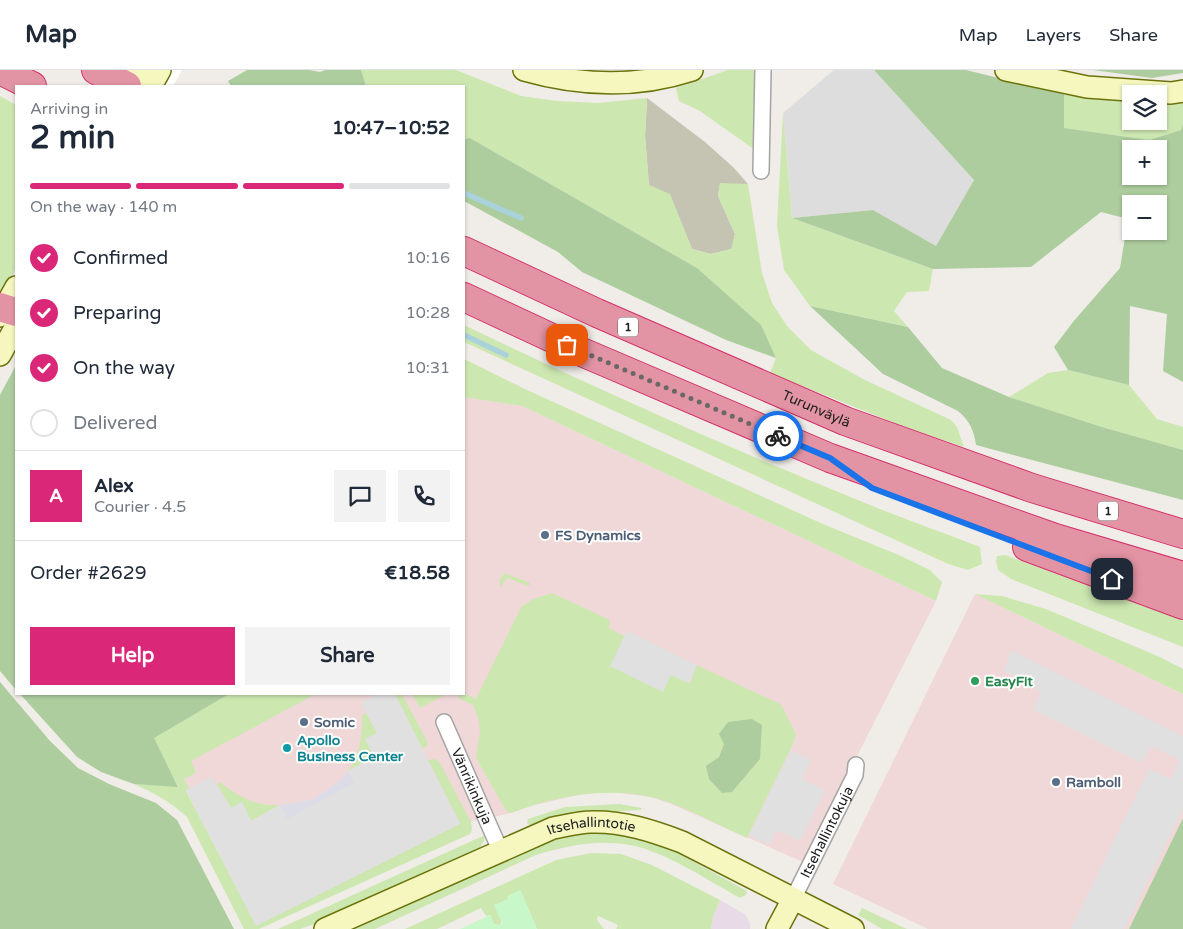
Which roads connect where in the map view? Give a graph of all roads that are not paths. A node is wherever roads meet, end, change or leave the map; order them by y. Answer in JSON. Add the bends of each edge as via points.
{"nodes":[{"id":1,"x":0,"y":70,"type":"edge"},
{"id":2,"x":96,"y":70,"type":"edge"},
{"id":3,"x":139,"y":70,"type":"edge"},
{"id":4,"x":160,"y":70,"type":"edge"},
{"id":5,"x":524,"y":70,"type":"edge"},
{"id":6,"x":692,"y":70,"type":"edge"},
{"id":7,"x":763,"y":70,"type":"edge"},
{"id":8,"x":1006,"y":70,"type":"edge"},
{"id":9,"x":30,"y":85,"type":"edge"},
{"id":10,"x":126,"y":85,"type":"edge"},
{"id":11,"x":129,"y":85,"type":"edge"},
{"id":12,"x":152,"y":85,"type":"edge"},
{"id":13,"x":1183,"y":91,"type":"edge"},
{"id":14,"x":761,"y":171,"type":"dead end"},
{"id":15,"x":465,"y":250,"type":"edge"},
{"id":16,"x":465,"y":297,"type":"edge"},
{"id":17,"x":9,"y":309,"type":"edge"},
{"id":18,"x":0,"y":355,"type":"edge"},
{"id":19,"x":830,"y":458,"type":"junction"},
{"id":20,"x":1183,"y":534,"type":"edge"},
{"id":21,"x":1183,"y":576,"type":"edge"},
{"id":22,"x":1183,"y":605,"type":"edge"},
{"id":23,"x":444,"y":722,"type":"dead end"},
{"id":24,"x":856,"y":765,"type":"dead end"},
{"id":25,"x":500,"y":850,"type":"junction"},
{"id":26,"x":793,"y":899,"type":"junction"},
{"id":27,"x":325,"y":929,"type":"edge"},
{"id":28,"x":777,"y":929,"type":"edge"},
{"id":29,"x":853,"y":929,"type":"edge"}],
"edges":[{"from":1,"to":9,"type":"highway"},
{"from":2,"to":10,"type":"highway"},
{"from":3,"to":11,"type":"main road"},
{"from":4,"to":12,"type":"main road"},
{"from":5,"to":6,"type":"main road","via":[[561,79],[611,84],[650,81]]},
{"from":7,"to":14,"type":"street"},
{"from":8,"to":13,"type":"main road","via":[[1087,88]]},
{"from":15,"to":20,"type":"highway","name":"Turunväylä","number":"1","via":[[597,313],[845,420],[1032,488]]},
{"from":16,"to":19,"type":"highway","via":[[584,353]]},
{"from":17,"to":18,"type":"main road"},
{"from":19,"to":21,"type":"highway","via":[[1055,538]]},
{"from":19,"to":22,"type":"highway","via":[[872,488]]},
{"from":23,"to":25,"type":"street","name":"Vänrikinkuja"},
{"from":24,"to":26,"type":"street","name":"Itsehallintokuja","via":[[855,776]]},
{"from":25,"to":26,"type":"main road","name":"Itsehallintotie","via":[[553,828],[590,822],[623,824],[682,842]]},
{"from":25,"to":27,"type":"main road","name":"Itsehallintotie"},
{"from":26,"to":28,"type":"main road"},
{"from":26,"to":29,"type":"main road","name":"Itsehallintotie"}]}
